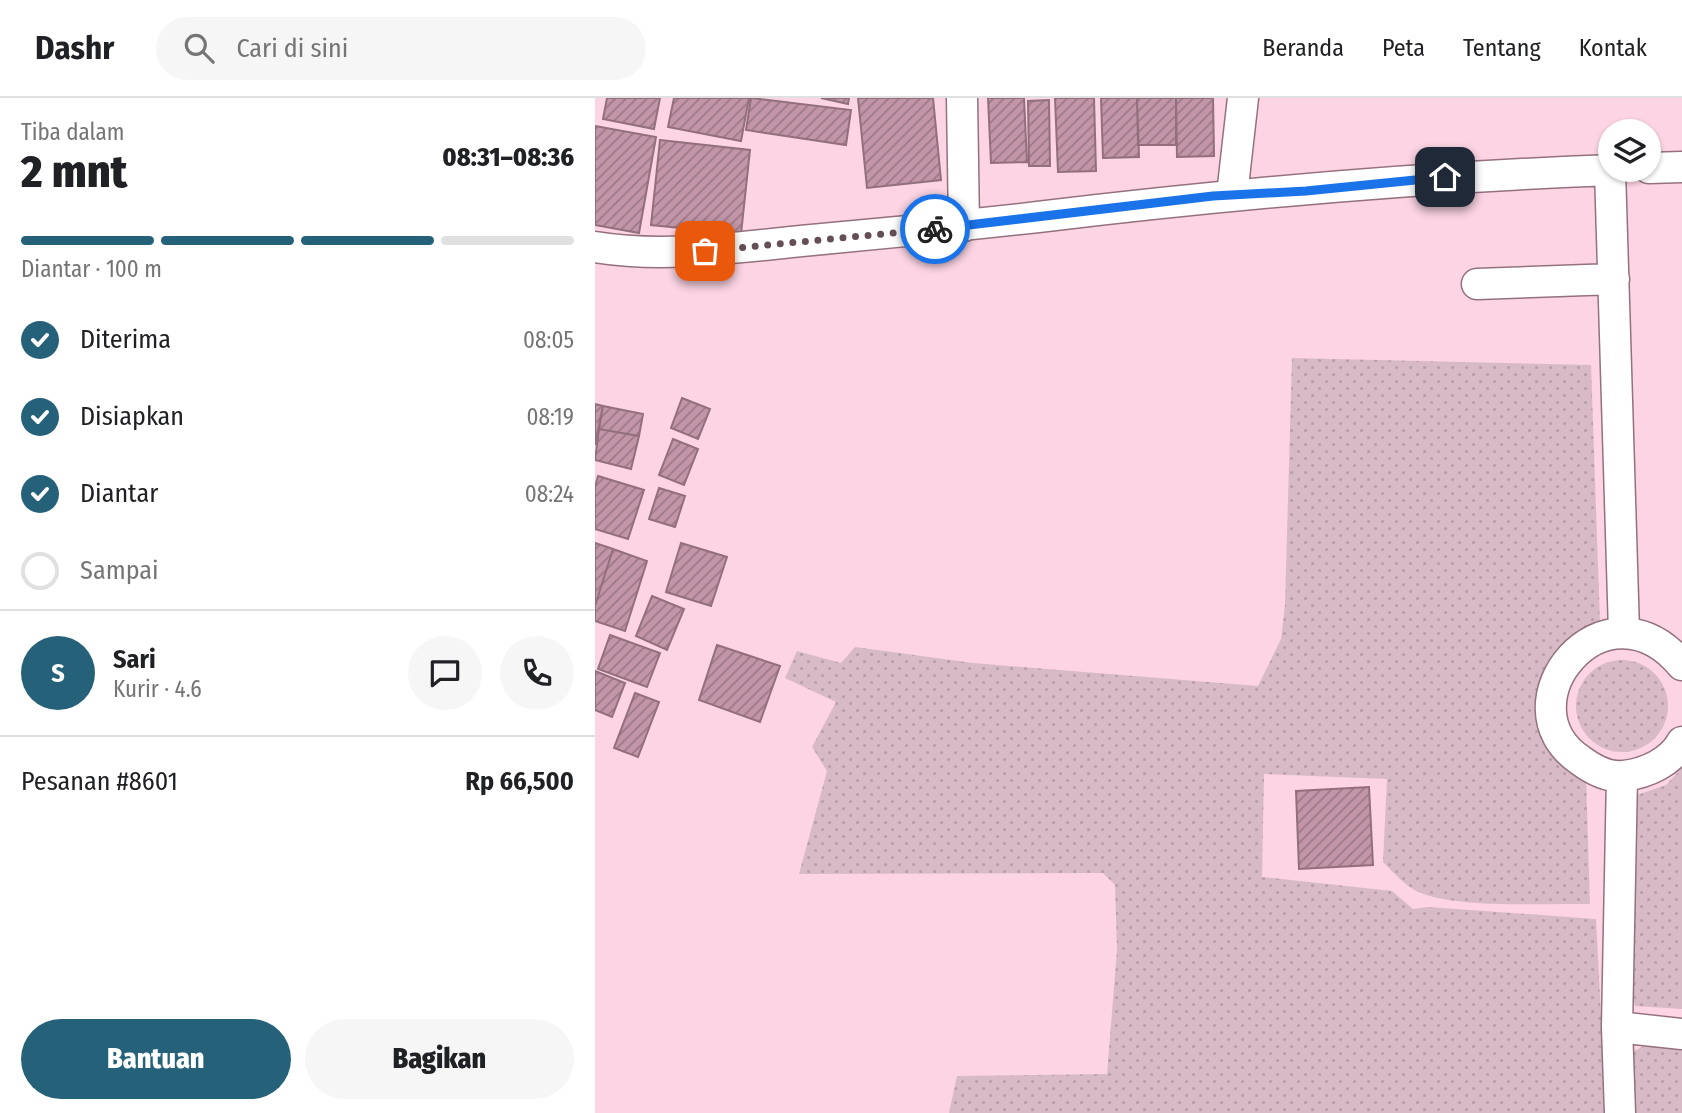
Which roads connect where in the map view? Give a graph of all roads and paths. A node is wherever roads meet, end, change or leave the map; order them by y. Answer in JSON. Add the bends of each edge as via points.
{"nodes":[{"id":1,"x":962,"y":98,"type":"edge"},
{"id":2,"x":1243,"y":98,"type":"edge"},
{"id":3,"x":1682,"y":167,"type":"edge"},
{"id":4,"x":1661,"y":168,"type":"edge"},
{"id":5,"x":1598,"y":170,"type":"edge"},
{"id":6,"x":1611,"y":182,"type":"edge"},
{"id":7,"x":1231,"y":195,"type":"junction"},
{"id":8,"x":964,"y":226,"type":"junction"},
{"id":9,"x":595,"y":247,"type":"edge"},
{"id":10,"x":1614,"y":279,"type":"junction"},
{"id":11,"x":1477,"y":284,"type":"dead end"},
{"id":12,"x":1623,"y":632,"type":"junction"},
{"id":13,"x":1682,"y":665,"type":"edge"},
{"id":14,"x":1682,"y":742,"type":"edge"},
{"id":15,"x":1622,"y":776,"type":"junction"},
{"id":16,"x":1617,"y":1027,"type":"junction"},
{"id":17,"x":1682,"y":1034,"type":"edge"},
{"id":18,"x":1620,"y":1113,"type":"edge"}],
"edges":[{"from":1,"to":8,"type":"street"},
{"from":2,"to":7,"type":"street"},
{"from":3,"to":4,"type":"street"},
{"from":5,"to":7,"type":"street","via":[[1473,175]]},
{"from":6,"to":10,"type":"street"},
{"from":7,"to":8,"type":"street"},
{"from":8,"to":9,"type":"street","via":[[705,251]]},
{"from":10,"to":11,"type":"street"},
{"from":10,"to":12,"type":"street"},
{"from":12,"to":13,"type":"street","via":[[1647,637],[1669,649]]},
{"from":12,"to":15,"type":"street","via":[[1596,638],[1573,653],[1557,676],[1551,704],[1556,731],[1571,755],[1595,771]]},
{"from":14,"to":15,"type":"street","via":[[1653,769]]},
{"from":15,"to":16,"type":"street"},
{"from":16,"to":17,"type":"street"},
{"from":16,"to":18,"type":"street"}]}
